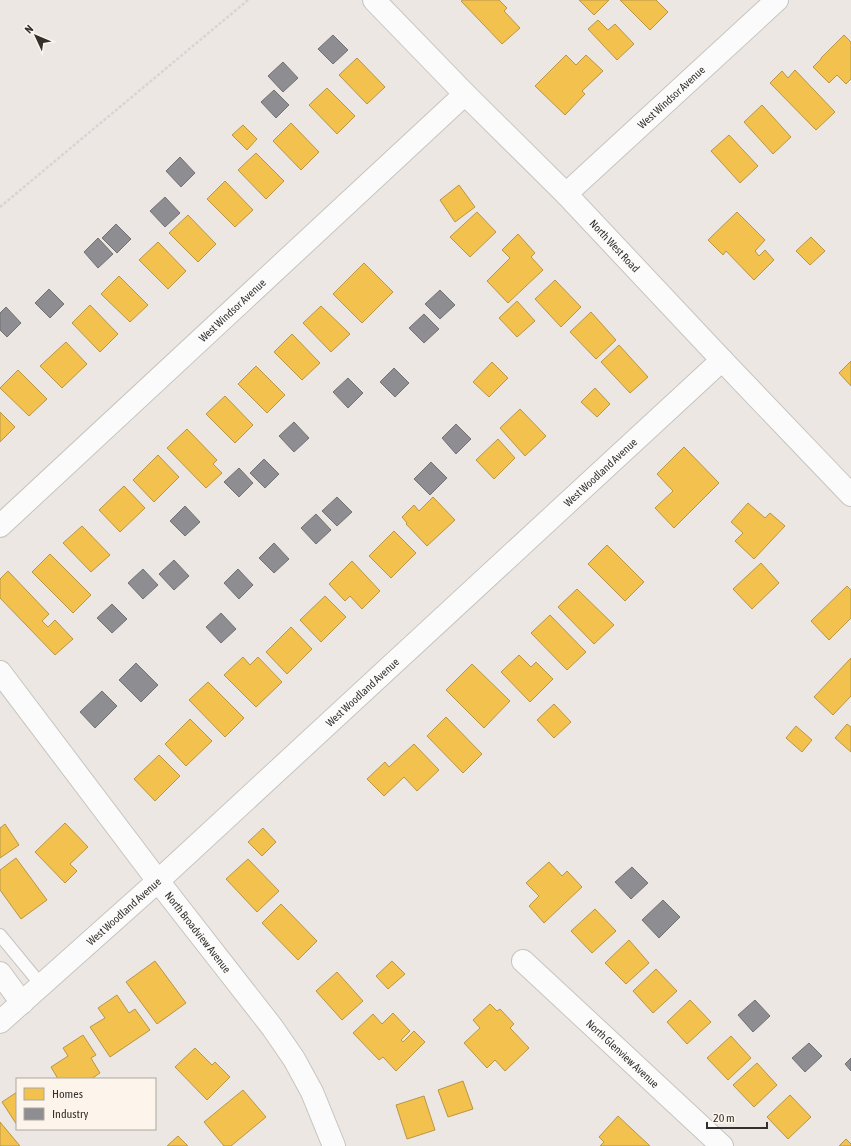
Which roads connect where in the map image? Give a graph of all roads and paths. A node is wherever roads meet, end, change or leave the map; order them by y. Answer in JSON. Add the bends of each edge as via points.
{"nodes":[{"id":1,"x":248,"y":0,"type":"edge"},
{"id":2,"x":374,"y":0,"type":"edge"},
{"id":3,"x":777,"y":0,"type":"edge"},
{"id":4,"x":465,"y":94,"type":"junction"},
{"id":5,"x":566,"y":194,"type":"junction"},
{"id":6,"x":0,"y":207,"type":"edge"},
{"id":7,"x":722,"y":360,"type":"junction"},
{"id":8,"x":851,"y":495,"type":"edge"},
{"id":9,"x":0,"y":526,"type":"edge"},
{"id":10,"x":0,"y":672,"type":"edge"},
{"id":11,"x":158,"y":881,"type":"junction"},
{"id":12,"x":0,"y":935,"type":"edge"},
{"id":13,"x":523,"y":961,"type":"dead end"},
{"id":14,"x":0,"y":973,"type":"edge"},
{"id":15,"x":42,"y":986,"type":"junction"},
{"id":16,"x":22,"y":1003,"type":"junction"},
{"id":17,"x":0,"y":1022,"type":"edge"},
{"id":18,"x":334,"y":1146,"type":"edge"},
{"id":19,"x":722,"y":1146,"type":"edge"}],
"edges":[{"from":1,"to":6,"type":"path"},
{"from":2,"to":4,"type":"street","name":"North West Road"},
{"from":3,"to":5,"type":"street","name":"West Windsor Avenue"},
{"from":4,"to":5,"type":"street","name":"North West Road"},
{"from":4,"to":9,"type":"street","name":"West Windsor Avenue"},
{"from":5,"to":7,"type":"street","name":"North West Road"},
{"from":7,"to":8,"type":"street","name":"North West Road"},
{"from":7,"to":11,"type":"street","name":"West Woodland Avenue"},
{"from":10,"to":11,"type":"street","name":"North Broadview Avenue"},
{"from":11,"to":15,"type":"street","name":"West Woodland Avenue"},
{"from":11,"to":18,"type":"street","name":"North Broadview Avenue","via":[[294,1059],[312,1092]]},
{"from":12,"to":15,"type":"lane"},
{"from":13,"to":19,"type":"street","name":"North Glenview Avenue"},
{"from":14,"to":16,"type":"street"},
{"from":15,"to":16,"type":"street","name":"West Woodland Avenue"},
{"from":16,"to":17,"type":"street","name":"West Woodland Avenue"}]}
